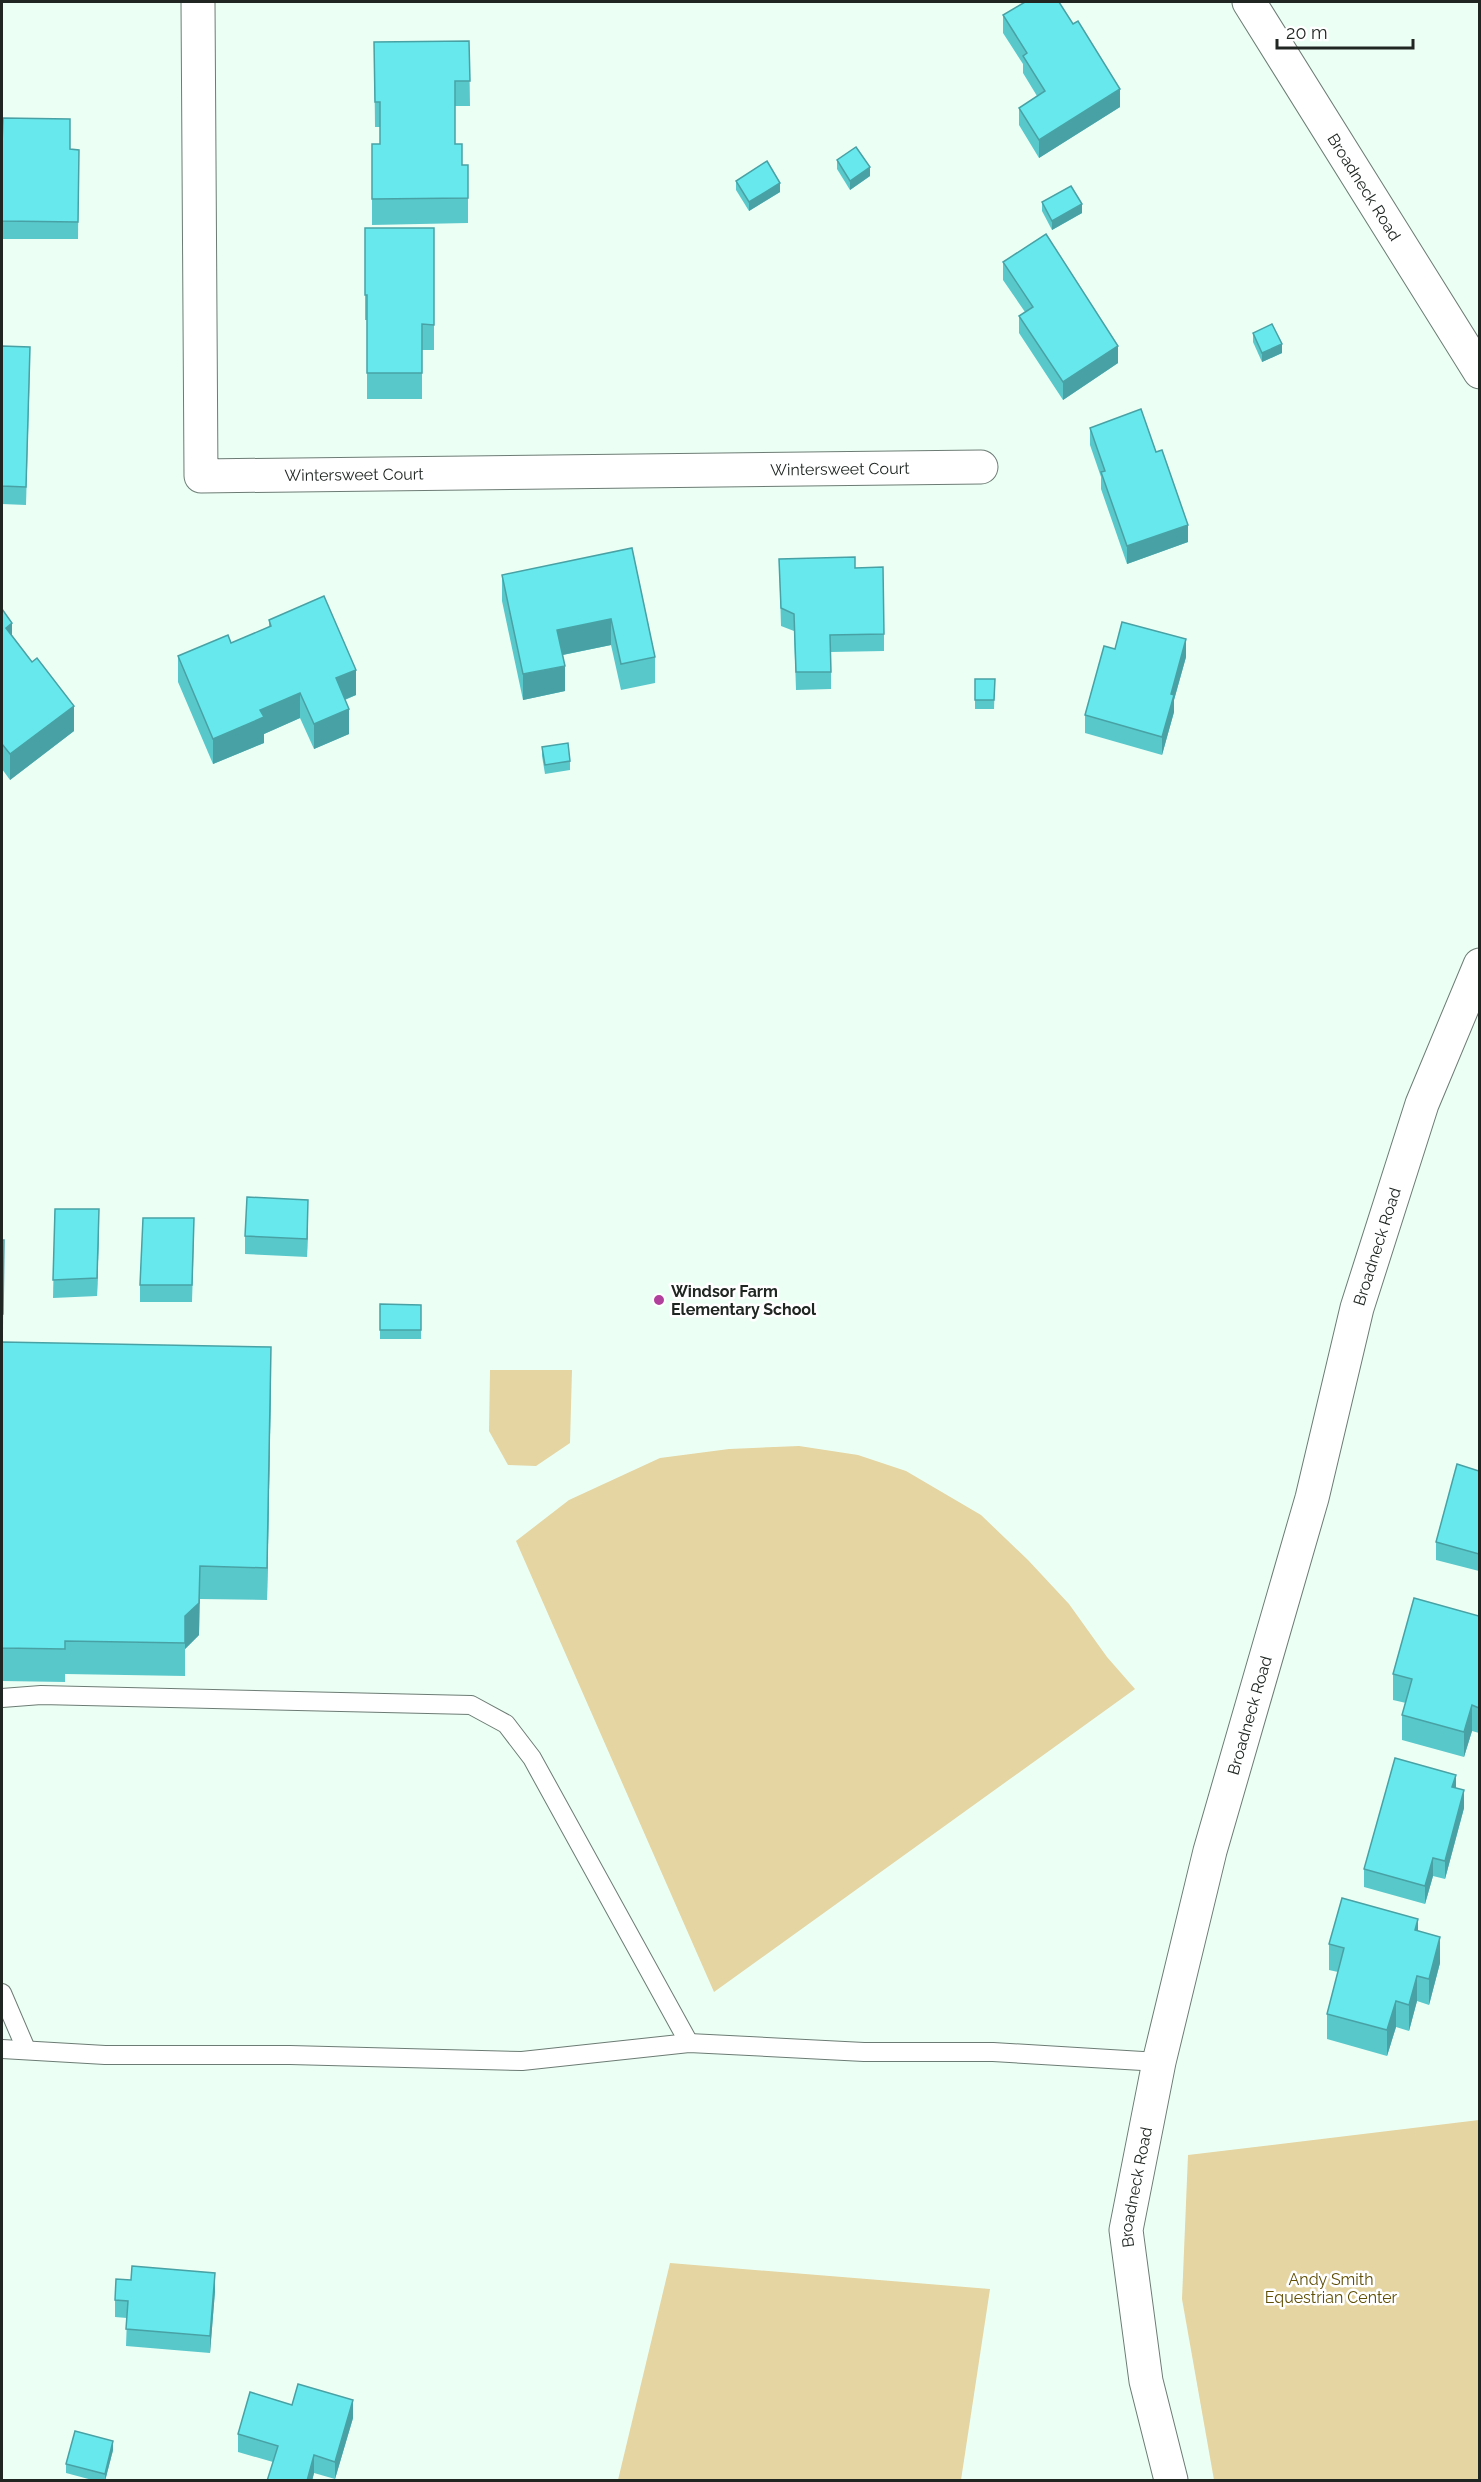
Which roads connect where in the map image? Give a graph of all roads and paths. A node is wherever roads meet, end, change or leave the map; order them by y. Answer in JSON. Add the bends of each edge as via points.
{"nodes":[{"id":1,"x":198,"y":2,"type":"edge"},
{"id":2,"x":1249,"y":2,"type":"edge"},
{"id":3,"x":1479,"y":372,"type":"edge"},
{"id":4,"x":981,"y":467,"type":"dead end"},
{"id":5,"x":1479,"y":964,"type":"edge"},
{"id":6,"x":2,"y":1698,"type":"edge"},
{"id":7,"x":2,"y":1993,"type":"edge"},
{"id":8,"x":689,"y":2043,"type":"junction"},
{"id":9,"x":2,"y":2049,"type":"edge"},
{"id":10,"x":26,"y":2049,"type":"junction"},
{"id":11,"x":1159,"y":2062,"type":"junction"},
{"id":12,"x":1171,"y":2481,"type":"edge"}],
"edges":[{"from":1,"to":4,"type":"street","name":"Wintersweet Court","via":[[201,476]]},
{"from":2,"to":3,"type":"street","name":"Broadneck Road"},
{"from":5,"to":11,"type":"street","name":"Broadneck Road","via":[[1422,1104],[1357,1308],[1312,1498],[1210,1851]]},
{"from":6,"to":8,"type":"lane","via":[[41,1695],[471,1705],[506,1724],[532,1758]]},
{"from":7,"to":10,"type":"lane"},
{"from":8,"to":10,"type":"lane","via":[[522,2061],[105,2055]]},
{"from":8,"to":11,"type":"lane","via":[[864,2052],[993,2052]]},
{"from":9,"to":10,"type":"lane"},
{"from":11,"to":12,"type":"street","name":"Broadneck Road","via":[[1126,2230],[1146,2381]]}]}
